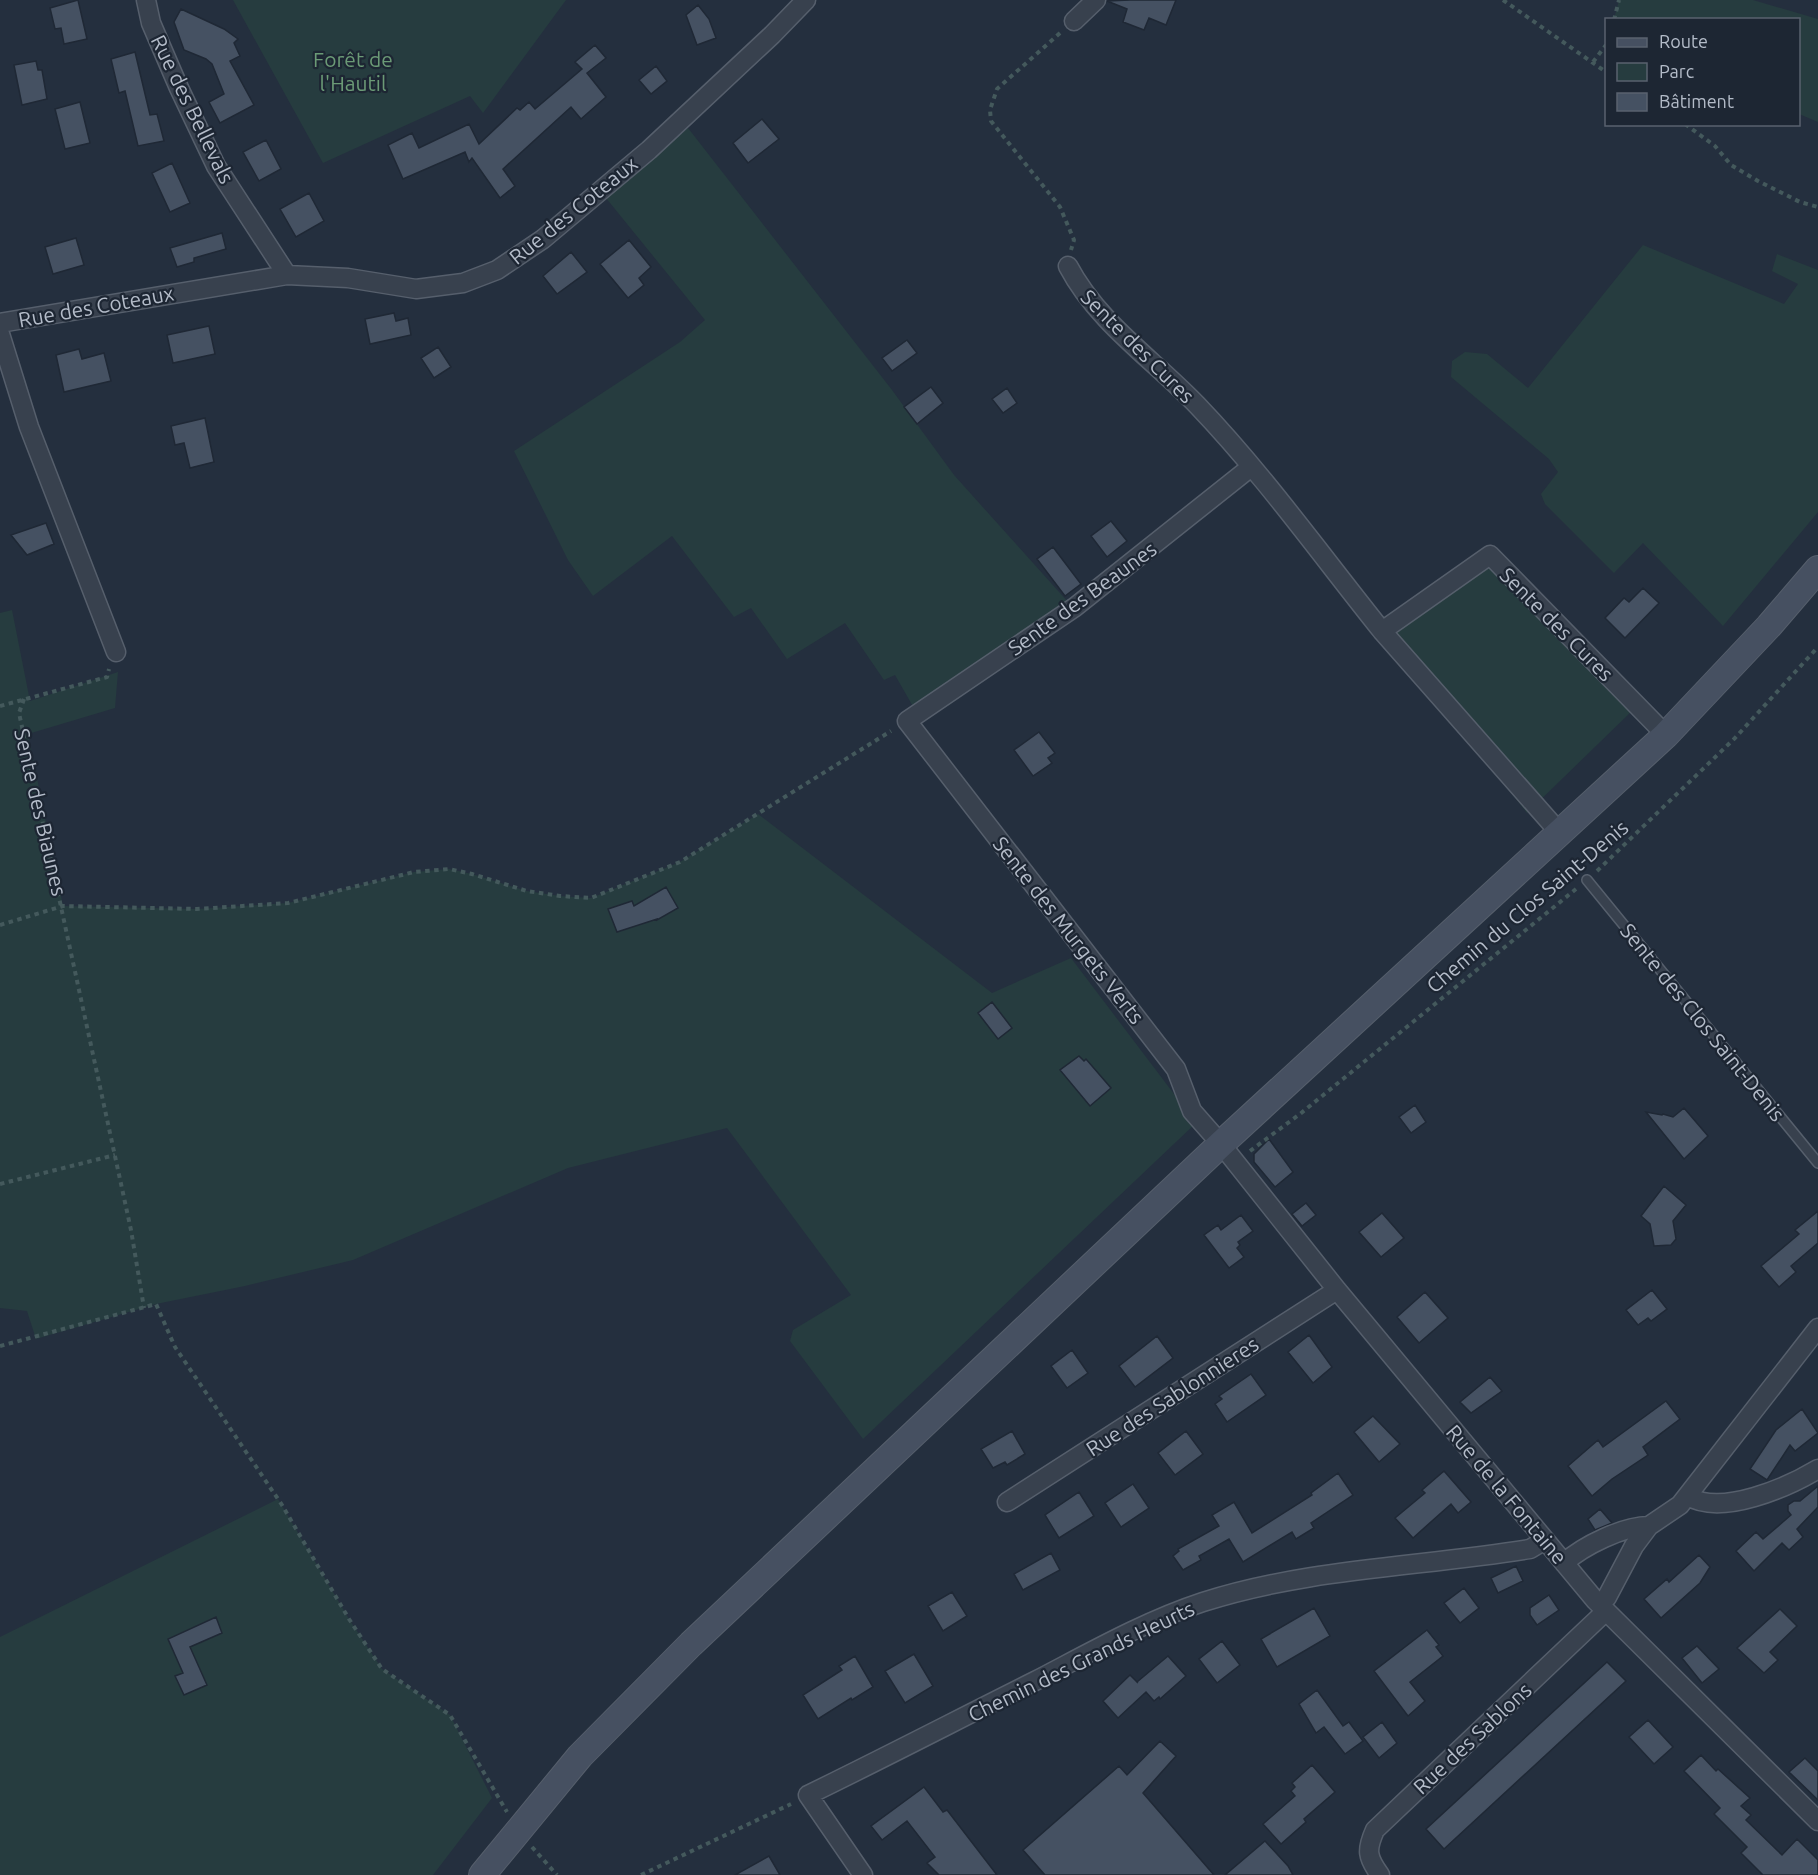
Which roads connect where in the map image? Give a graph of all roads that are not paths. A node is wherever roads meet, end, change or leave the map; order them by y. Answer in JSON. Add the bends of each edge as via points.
{"nodes":[{"id":1,"x":146,"y":0,"type":"edge"},
{"id":2,"x":806,"y":0,"type":"edge"},
{"id":3,"x":1096,"y":0,"type":"edge"},
{"id":4,"x":1074,"y":21,"type":"road end"},
{"id":5,"x":1068,"y":266,"type":"road end"},
{"id":6,"x":287,"y":275,"type":"junction"},
{"id":7,"x":0,"y":323,"type":"edge"},
{"id":8,"x":0,"y":334,"type":"edge"},
{"id":9,"x":1251,"y":467,"type":"junction"},
{"id":10,"x":1818,"y":569,"type":"edge"},
{"id":11,"x":1382,"y":631,"type":"junction"},
{"id":12,"x":116,"y":652,"type":"road end"},
{"id":13,"x":907,"y":721,"type":"joint"},
{"id":14,"x":1666,"y":735,"type":"junction"},
{"id":15,"x":1559,"y":832,"type":"junction"},
{"id":16,"x":1587,"y":880,"type":"road end"},
{"id":17,"x":1228,"y":1153,"type":"junction"},
{"id":18,"x":1818,"y":1163,"type":"edge"},
{"id":19,"x":1336,"y":1290,"type":"junction"},
{"id":20,"x":1818,"y":1329,"type":"edge"},
{"id":21,"x":1818,"y":1469,"type":"edge"},
{"id":22,"x":1688,"y":1496,"type":"junction"},
{"id":23,"x":1007,"y":1502,"type":"dead end"},
{"id":24,"x":1649,"y":1526,"type":"junction"},
{"id":25,"x":1545,"y":1540,"type":"junction"},
{"id":26,"x":1564,"y":1563,"type":"junction"},
{"id":27,"x":1603,"y":1609,"type":"junction"},
{"id":28,"x":1818,"y":1821,"type":"edge"},
{"id":29,"x":482,"y":1875,"type":"edge"},
{"id":30,"x":863,"y":1875,"type":"edge"},
{"id":31,"x":1380,"y":1875,"type":"edge"}],
"edges":[{"from":1,"to":6,"type":"street","name":"Rue des Bellevals","via":[[151,23],[216,166]]},
{"from":2,"to":6,"type":"street","name":"Rue des Coteaux","via":[[649,150],[543,240],[496,270],[463,283],[416,289],[348,278]]},
{"from":3,"to":4,"type":"street"},
{"from":5,"to":9,"type":"street","name":"Sente des Cures","via":[[1080,288],[1138,351],[1196,404]]},
{"from":6,"to":7,"type":"street","name":"Rue des Coteaux"},
{"from":8,"to":12,"type":"street","via":[[29,427]]},
{"from":9,"to":11,"type":"street","name":"Sente des Cures"},
{"from":9,"to":13,"type":"street","name":"Sente des Beaunes","via":[[1075,607]]},
{"from":10,"to":14,"type":"main road"},
{"from":11,"to":14,"type":"street","name":"Sente des Cures","via":[[1490,555]]},
{"from":11,"to":15,"type":"street","name":"Sente des Cures"},
{"from":13,"to":17,"type":"street","name":"Sente des Murgets Verts","via":[[1176,1069],[1192,1111]]},
{"from":14,"to":15,"type":"main road"},
{"from":15,"to":17,"type":"main road"},
{"from":16,"to":18,"type":"lane","name":"Sente des Clos Saint-Denis"},
{"from":17,"to":19,"type":"street","name":"Rue de la Fontaine"},
{"from":17,"to":29,"type":"main road","via":[[691,1644],[580,1756]]},
{"from":19,"to":23,"type":"street","name":"Rue des Sablonnieres"},
{"from":19,"to":25,"type":"street","name":"Rue de la Fontaine"},
{"from":20,"to":22,"type":"street"},
{"from":21,"to":22,"type":"street","via":[[1782,1489],[1742,1500],[1704,1503]]},
{"from":22,"to":24,"type":"street"},
{"from":24,"to":26,"type":"street","via":[[1627,1529],[1578,1552]]},
{"from":24,"to":27,"type":"street","name":"Rue des Sablons","via":[[1634,1546]]},
{"from":25,"to":26,"type":"street","name":"Rue de la Fontaine"},
{"from":25,"to":30,"type":"street","name":"Chemin des Grands Heurts","via":[[1530,1549],[1353,1570],[1203,1602],[1072,1662],[808,1795]]},
{"from":26,"to":27,"type":"street","name":"Rue de la Fontaine"},
{"from":27,"to":28,"type":"street","name":"Rue de la Fontaine"},
{"from":27,"to":31,"type":"street","name":"Rue des Sablons","via":[[1375,1830],[1368,1845],[1369,1855]]}]}
